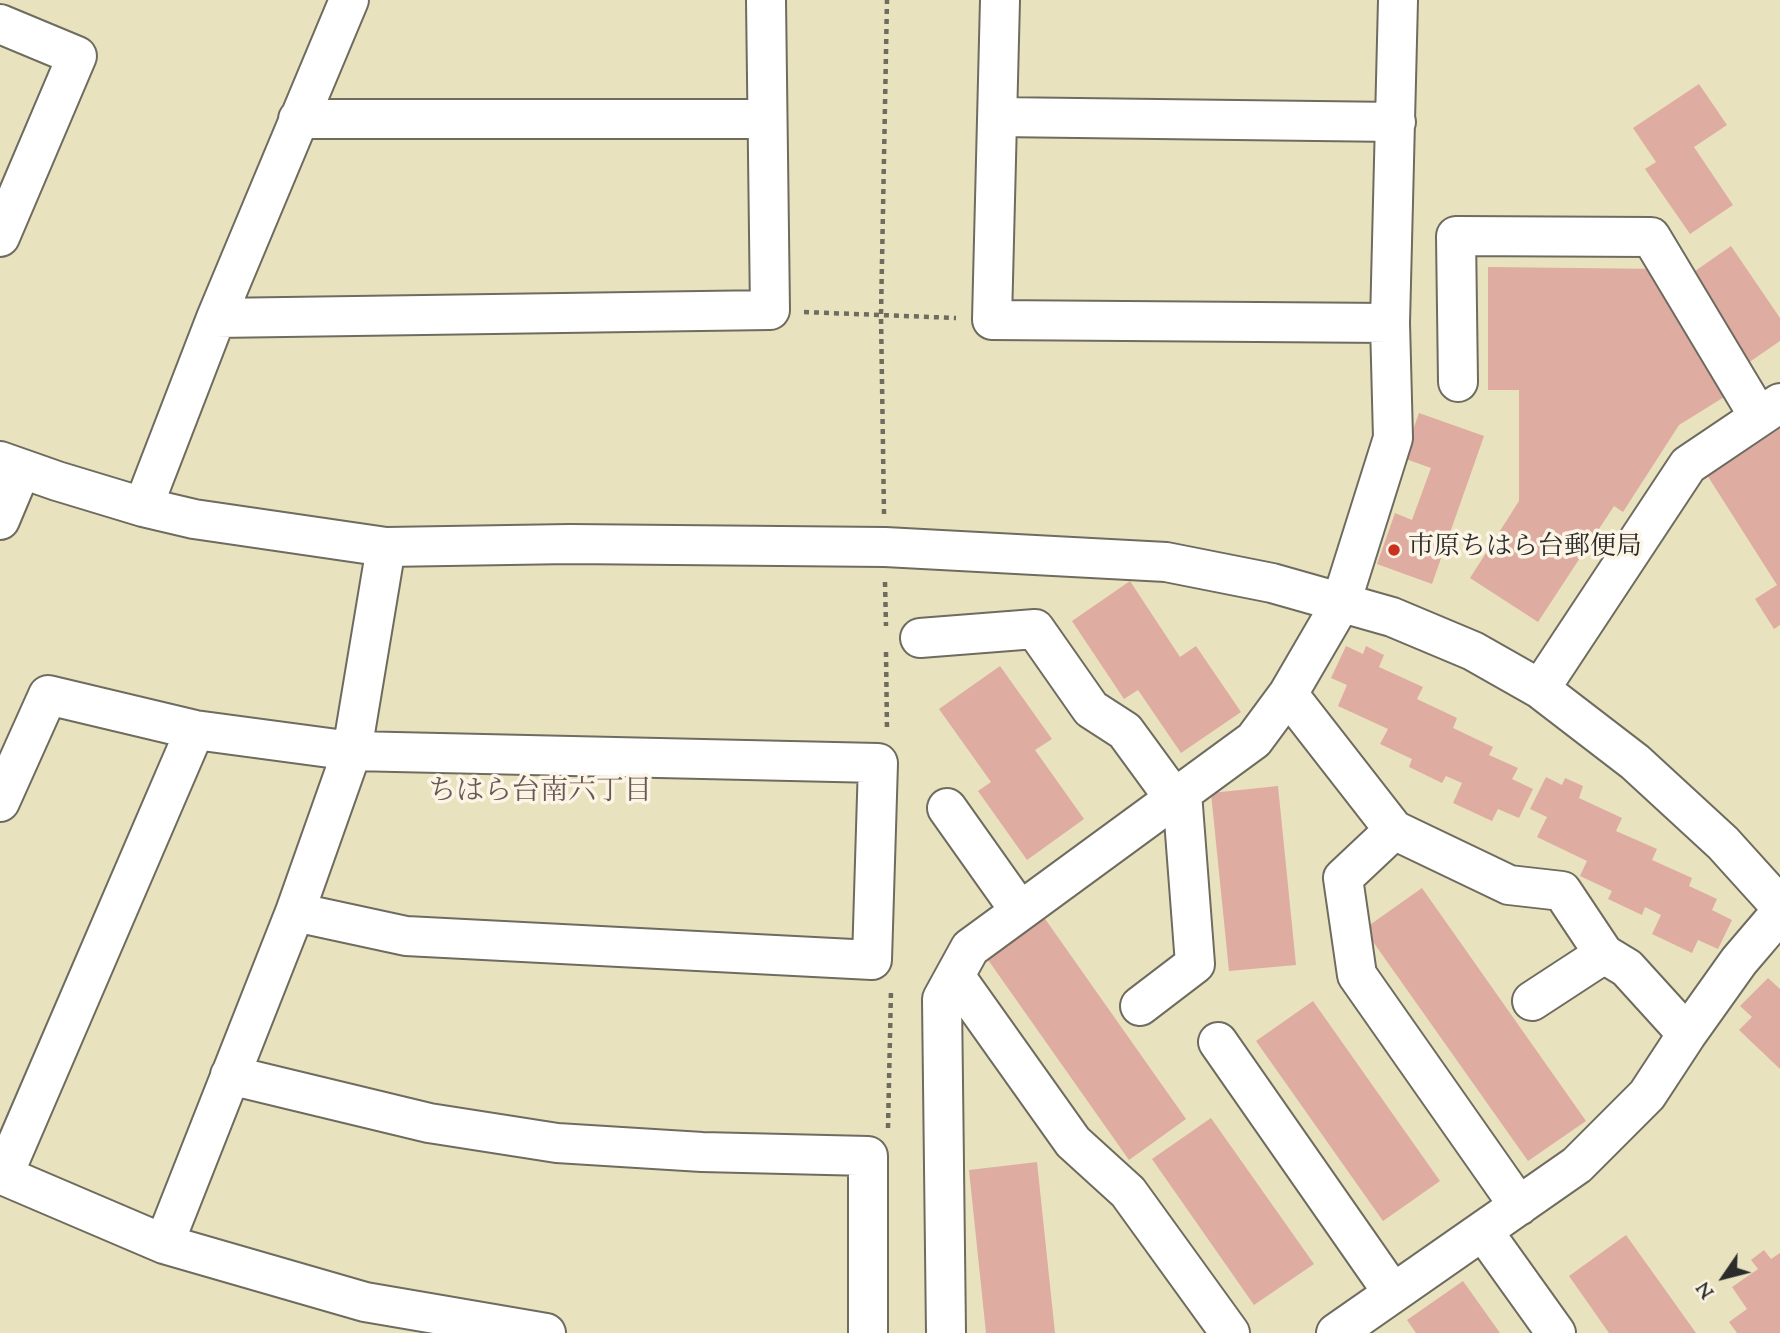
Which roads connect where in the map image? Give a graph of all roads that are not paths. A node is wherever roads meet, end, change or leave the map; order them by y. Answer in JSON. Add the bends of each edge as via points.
{"nodes":[{"id":1,"x":349,"y":0,"type":"edge"},
{"id":2,"x":765,"y":0,"type":"edge"},
{"id":3,"x":1000,"y":0,"type":"edge"},
{"id":4,"x":1398,"y":0,"type":"edge"},
{"id":5,"x":0,"y":24,"type":"edge"},
{"id":6,"x":998,"y":117,"type":"junction"},
{"id":7,"x":298,"y":119,"type":"junction"},
{"id":8,"x":766,"y":119,"type":"junction"},
{"id":9,"x":1396,"y":122,"type":"junction"},
{"id":10,"x":2,"y":228,"type":"edge"},
{"id":11,"x":216,"y":318,"type":"junction"},
{"id":12,"x":1391,"y":323,"type":"junction"},
{"id":13,"x":1458,"y":382,"type":"dead end"},
{"id":14,"x":1770,"y":410,"type":"edge"},
{"id":15,"x":11,"y":466,"type":"edge"},
{"id":16,"x":143,"y":507,"type":"junction"},
{"id":17,"x":0,"y":520,"type":"edge"},
{"id":18,"x":386,"y":547,"type":"junction"},
{"id":19,"x":1341,"y":603,"type":"junction"},
{"id":20,"x":920,"y":638,"type":"dead end"},
{"id":21,"x":1540,"y":690,"type":"junction"},
{"id":22,"x":1288,"y":694,"type":"junction"},
{"id":23,"x":195,"y":730,"type":"junction"},
{"id":24,"x":352,"y":751,"type":"junction"},
{"id":25,"x":1178,"y":796,"type":"junction"},
{"id":26,"x":0,"y":802,"type":"edge"},
{"id":27,"x":947,"y":808,"type":"dead end"},
{"id":28,"x":1394,"y":830,"type":"junction"},
{"id":29,"x":1780,"y":906,"type":"edge"},
{"id":30,"x":1020,"y":911,"type":"junction"},
{"id":31,"x":295,"y":912,"type":"junction"},
{"id":32,"x":1780,"y":913,"type":"edge"},
{"id":33,"x":1604,"y":954,"type":"junction"},
{"id":34,"x":955,"y":976,"type":"junction"},
{"id":35,"x":1532,"y":1001,"type":"dead end"},
{"id":36,"x":1140,"y":1006,"type":"dead end"},
{"id":37,"x":1687,"y":1034,"type":"junction"},
{"id":38,"x":1218,"y":1042,"type":"dead end"},
{"id":39,"x":230,"y":1075,"type":"junction"},
{"id":40,"x":2,"y":1175,"type":"edge"},
{"id":41,"x":1519,"y":1206,"type":"junction"},
{"id":42,"x":1483,"y":1231,"type":"junction"},
{"id":43,"x":164,"y":1244,"type":"junction"},
{"id":44,"x":360,"y":1318,"type":"edge"},
{"id":45,"x":1368,"y":1318,"type":"edge"},
{"id":46,"x":546,"y":1333,"type":"edge"},
{"id":47,"x":868,"y":1333,"type":"edge"},
{"id":48,"x":946,"y":1333,"type":"edge"},
{"id":49,"x":1230,"y":1333,"type":"edge"},
{"id":50,"x":1556,"y":1333,"type":"edge"}],
"edges":[{"from":1,"to":7,"type":"street"},
{"from":2,"to":8,"type":"street"},
{"from":3,"to":6,"type":"street"},
{"from":4,"to":9,"type":"street"},
{"from":5,"to":10,"type":"street","via":[[77,56]]},
{"from":6,"to":9,"type":"street"},
{"from":6,"to":12,"type":"street","via":[[992,320]]},
{"from":7,"to":8,"type":"street"},
{"from":7,"to":11,"type":"street"},
{"from":8,"to":11,"type":"street","via":[[770,310]]},
{"from":9,"to":12,"type":"street"},
{"from":11,"to":16,"type":"street"},
{"from":12,"to":19,"type":"street","via":[[1393,438]]},
{"from":13,"to":14,"type":"street","via":[[1456,236],[1651,237]]},
{"from":14,"to":21,"type":"street","via":[[1688,465]]},
{"from":15,"to":16,"type":"street"},
{"from":15,"to":17,"type":"street"},
{"from":16,"to":18,"type":"street","via":[[194,519]]},
{"from":18,"to":19,"type":"street","via":[[885,547],[1166,562],[1272,583]]},
{"from":18,"to":24,"type":"street"},
{"from":19,"to":21,"type":"street","via":[[1392,617],[1474,651]]},
{"from":19,"to":22,"type":"street"},
{"from":20,"to":25,"type":"street","via":[[1035,629],[1091,709],[1125,731]]},
{"from":21,"to":29,"type":"street","via":[[1635,762],[1723,844]]},
{"from":22,"to":25,"type":"street","via":[[1254,740]]},
{"from":22,"to":28,"type":"street"},
{"from":23,"to":24,"type":"street"},
{"from":23,"to":26,"type":"street","via":[[48,695]]},
{"from":23,"to":40,"type":"street"},
{"from":24,"to":31,"type":"street"},
{"from":24,"to":31,"type":"street","via":[[878,763],[872,960],[406,936]]},
{"from":25,"to":30,"type":"street"},
{"from":25,"to":36,"type":"street","via":[[1195,964]]},
{"from":27,"to":30,"type":"street"},
{"from":28,"to":33,"type":"street","via":[[1509,885],[1562,891]]},
{"from":28,"to":41,"type":"street","via":[[1343,878],[1357,975]]},
{"from":30,"to":34,"type":"street","via":[[970,948]]},
{"from":31,"to":39,"type":"street"},
{"from":32,"to":37,"type":"street"},
{"from":33,"to":35,"type":"street"},
{"from":33,"to":37,"type":"street","via":[[1627,968]]},
{"from":34,"to":48,"type":"street","via":[[942,999]]},
{"from":34,"to":49,"type":"street","via":[[1073,1142],[1128,1192]]},
{"from":37,"to":41,"type":"street","via":[[1647,1095],[1577,1165]]},
{"from":38,"to":45,"type":"street"},
{"from":39,"to":43,"type":"street"},
{"from":39,"to":47,"type":"street","via":[[429,1123],[557,1143],[868,1156]]},
{"from":40,"to":43,"type":"street"},
{"from":41,"to":42,"type":"street"},
{"from":42,"to":45,"type":"street"},
{"from":42,"to":50,"type":"street"},
{"from":43,"to":44,"type":"street"},
{"from":44,"to":46,"type":"street"}]}
